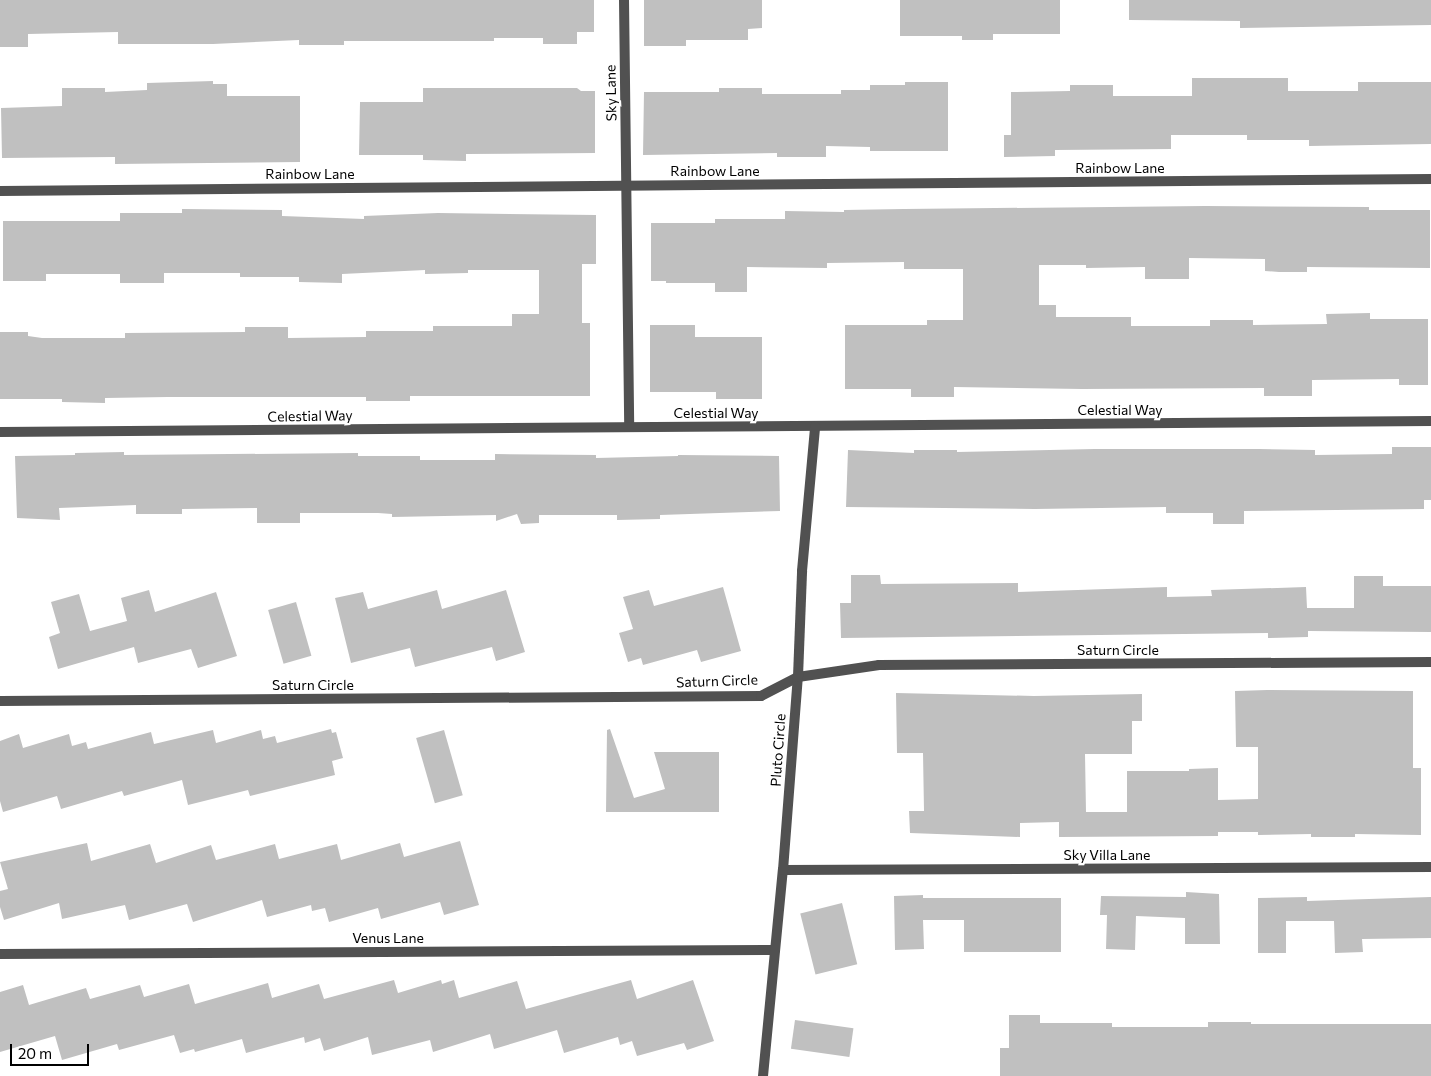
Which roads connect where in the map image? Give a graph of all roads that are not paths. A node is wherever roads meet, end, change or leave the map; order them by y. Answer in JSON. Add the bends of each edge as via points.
{"nodes":[{"id":1,"x":624,"y":0,"type":"edge"},
{"id":2,"x":1431,"y":179,"type":"edge"},
{"id":3,"x":626,"y":185,"type":"junction"},
{"id":4,"x":0,"y":190,"type":"edge"},
{"id":5,"x":1431,"y":421,"type":"edge"},
{"id":6,"x":629,"y":427,"type":"junction"},
{"id":7,"x":815,"y":427,"type":"junction"},
{"id":8,"x":0,"y":432,"type":"edge"},
{"id":9,"x":1431,"y":662,"type":"edge"},
{"id":10,"x":798,"y":677,"type":"junction"},
{"id":11,"x":0,"y":701,"type":"edge"},
{"id":12,"x":1431,"y":868,"type":"edge"},
{"id":13,"x":783,"y":870,"type":"junction"},
{"id":14,"x":775,"y":950,"type":"junction"},
{"id":15,"x":0,"y":954,"type":"edge"},
{"id":16,"x":763,"y":1076,"type":"edge"}],
"edges":[{"from":1,"to":3,"type":"street","name":"Sky Lane"},
{"from":2,"to":3,"type":"street","name":"Rainbow Lane"},
{"from":3,"to":4,"type":"street","name":"Rainbow Lane"},
{"from":3,"to":6,"type":"street","name":"Sky Lane"},
{"from":5,"to":7,"type":"street","name":"Celestial Way"},
{"from":6,"to":7,"type":"street","name":"Celestial Way"},
{"from":6,"to":8,"type":"street","name":"Celestial Way"},
{"from":7,"to":10,"type":"street","name":"Pluto Circle","via":[[802,571]]},
{"from":9,"to":10,"type":"street","name":"Saturn Circle","via":[[879,666]]},
{"from":10,"to":11,"type":"street","name":"Saturn Circle","via":[[761,696]]},
{"from":10,"to":13,"type":"street","name":"Pluto Circle"},
{"from":12,"to":13,"type":"street","name":"Sky Villa Lane"},
{"from":13,"to":14,"type":"street","name":"Pluto Circle"},
{"from":14,"to":15,"type":"street","name":"Venus Lane"},
{"from":14,"to":16,"type":"street","name":"Pluto Circle"}]}
